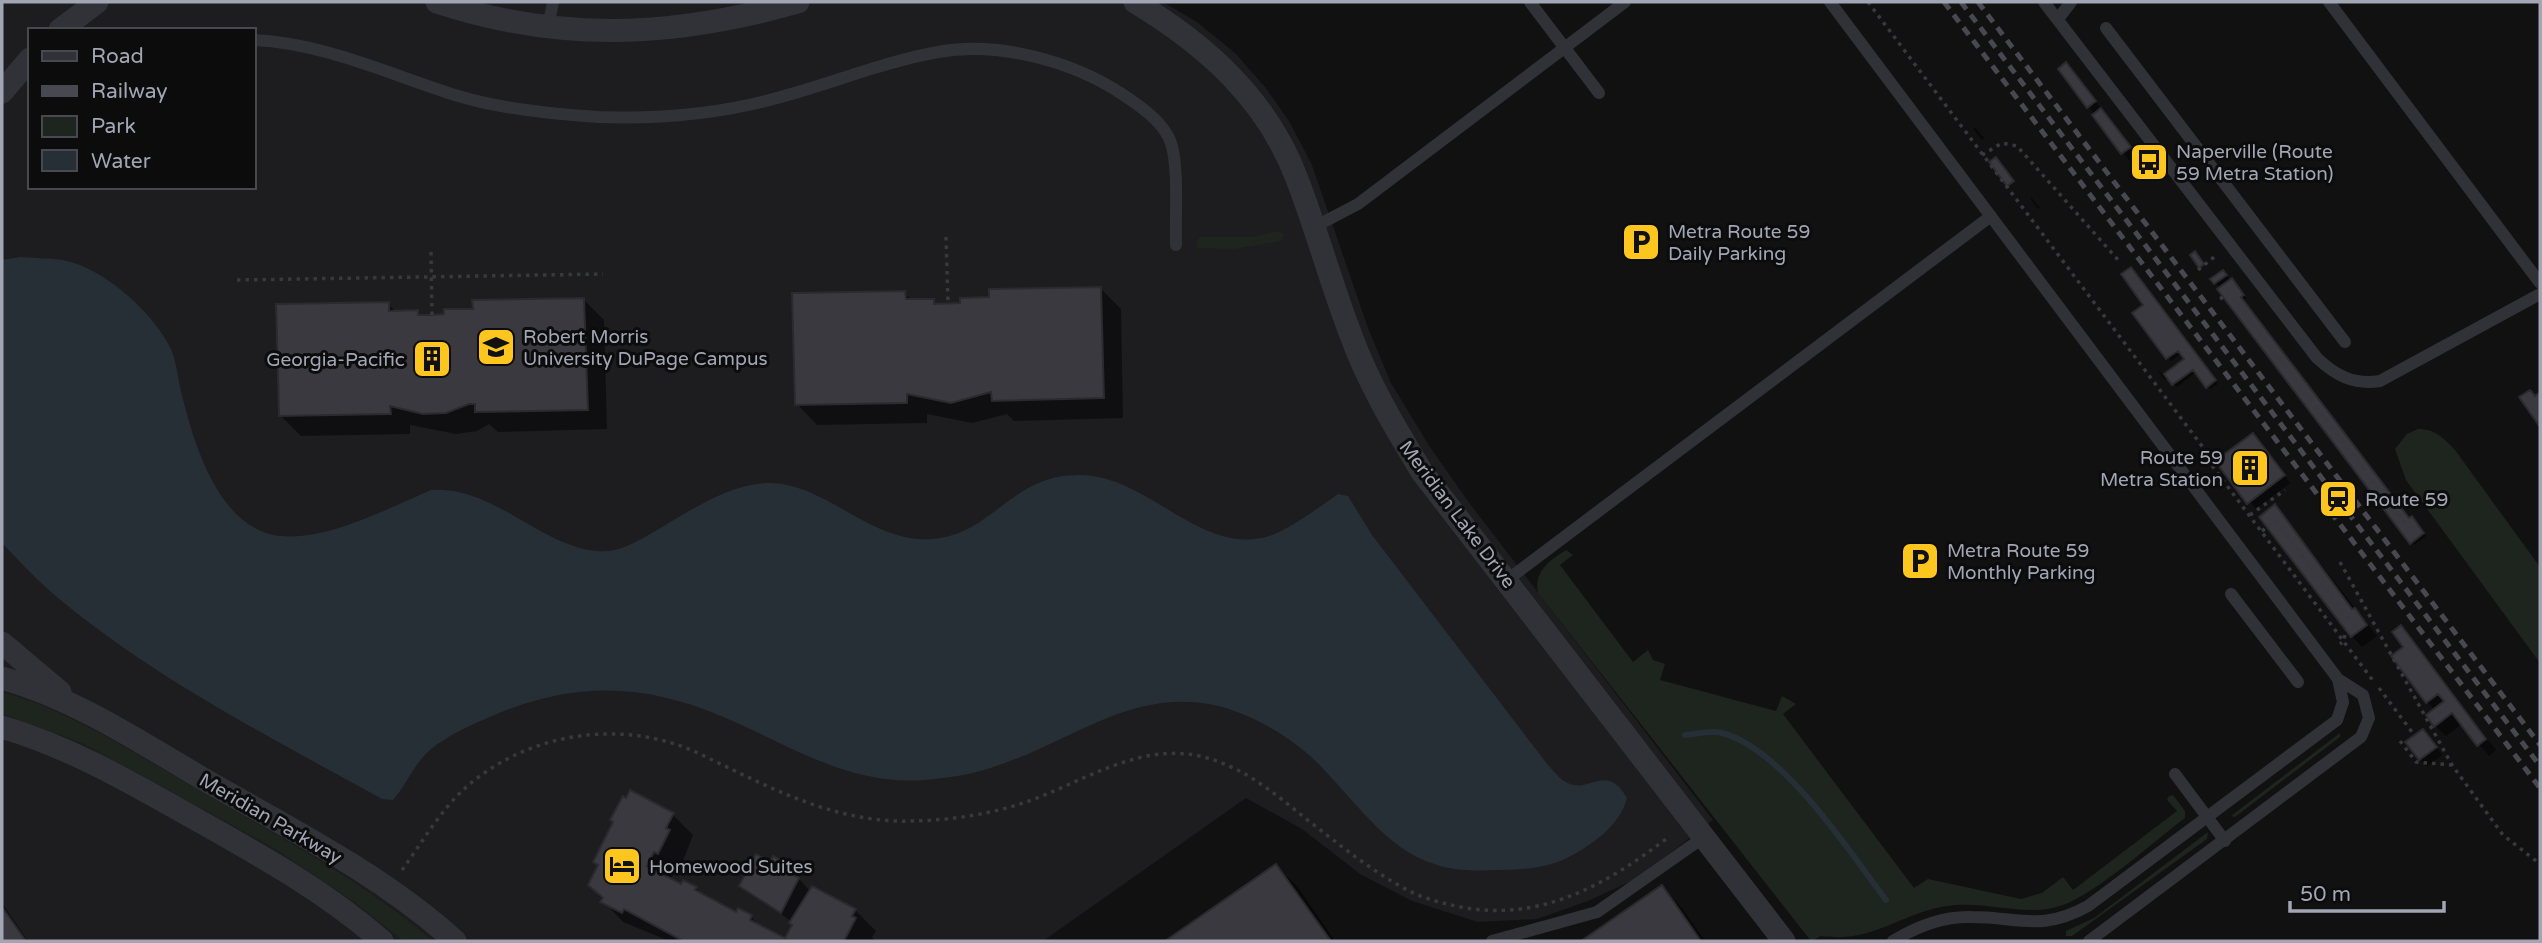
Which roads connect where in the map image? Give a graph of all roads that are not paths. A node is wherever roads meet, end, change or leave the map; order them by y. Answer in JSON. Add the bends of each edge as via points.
{"nodes":[{"id":1,"x":97,"y":2,"type":"edge"},
{"id":2,"x":438,"y":2,"type":"edge"},
{"id":3,"x":553,"y":2,"type":"edge"},
{"id":4,"x":797,"y":2,"type":"edge"},
{"id":5,"x":1135,"y":2,"type":"edge"},
{"id":6,"x":1530,"y":2,"type":"edge"},
{"id":7,"x":1625,"y":2,"type":"edge"},
{"id":8,"x":1830,"y":2,"type":"edge"},
{"id":9,"x":2044,"y":2,"type":"edge"},
{"id":10,"x":2071,"y":2,"type":"edge"},
{"id":11,"x":2329,"y":2,"type":"edge"},
{"id":12,"x":2058,"y":19,"type":"junction"},
{"id":13,"x":63,"y":28,"type":"edge"},
{"id":14,"x":548,"y":28,"type":"junction"},
{"id":15,"x":2106,"y":28,"type":"dead end"},
{"id":16,"x":256,"y":40,"type":"edge"},
{"id":17,"x":1564,"y":47,"type":"junction"},
{"id":18,"x":28,"y":61,"type":"edge"},
{"id":19,"x":2,"y":92,"type":"edge"},
{"id":20,"x":1599,"y":93,"type":"dead end"},
{"id":21,"x":1991,"y":216,"type":"junction"},
{"id":22,"x":1314,"y":227,"type":"junction"},
{"id":23,"x":1176,"y":245,"type":"dead end"},
{"id":24,"x":2540,"y":283,"type":"edge"},
{"id":25,"x":2540,"y":294,"type":"edge"},
{"id":26,"x":2344,"y":342,"type":"dead end"},
{"id":27,"x":1507,"y":580,"type":"junction"},
{"id":28,"x":2231,"y":594,"type":"dead end"},
{"id":29,"x":2,"y":643,"type":"edge"},
{"id":30,"x":2,"y":678,"type":"edge"},
{"id":31,"x":2338,"y":679,"type":"junction"},
{"id":32,"x":2298,"y":682,"type":"dead end"},
{"id":33,"x":79,"y":708,"type":"junction"},
{"id":34,"x":2,"y":727,"type":"edge"},
{"id":35,"x":2175,"y":774,"type":"dead end"},
{"id":36,"x":2207,"y":817,"type":"junction"},
{"id":37,"x":1704,"y":838,"type":"junction"},
{"id":38,"x":2225,"y":841,"type":"junction"},
{"id":39,"x":382,"y":941,"type":"edge"},
{"id":40,"x":455,"y":941,"type":"edge"},
{"id":41,"x":1492,"y":941,"type":"edge"},
{"id":42,"x":1784,"y":941,"type":"edge"},
{"id":43,"x":1893,"y":941,"type":"edge"},
{"id":44,"x":2090,"y":941,"type":"edge"}],
"edges":[{"from":1,"to":13,"type":"street"},
{"from":2,"to":14,"type":"street"},
{"from":3,"to":14,"type":"lane"},
{"from":4,"to":14,"type":"street","via":[[725,21],[656,31]]},
{"from":5,"to":22,"type":"street","name":"Meridian Lake Drive","via":[[1212,55],[1253,101],[1278,138]]},
{"from":6,"to":17,"type":"lane"},
{"from":7,"to":17,"type":"lane"},
{"from":8,"to":21,"type":"lane"},
{"from":9,"to":12,"type":"lane"},
{"from":10,"to":12,"type":"lane"},
{"from":11,"to":24,"type":"lane"},
{"from":12,"to":25,"type":"lane","via":[[2317,358],[2340,377],[2365,384],[2380,381]]},
{"from":15,"to":26,"type":"lane"},
{"from":16,"to":23,"type":"lane","via":[[296,44],[484,102],[598,117],[653,117],[771,100],[940,51],[1028,56],[1068,67],[1115,89],[1165,132],[1173,157]]},
{"from":17,"to":20,"type":"lane"},
{"from":17,"to":22,"type":"lane","via":[[1358,204]]},
{"from":18,"to":19,"type":"street"},
{"from":21,"to":27,"type":"lane"},
{"from":21,"to":31,"type":"lane"},
{"from":22,"to":27,"type":"street","name":"Meridian Lake Drive","via":[[1349,331],[1395,428],[1422,472]]},
{"from":27,"to":37,"type":"street","name":"Meridian Lake Drive"},
{"from":28,"to":32,"type":"lane"},
{"from":29,"to":33,"type":"street","name":"Meridian Parkway"},
{"from":30,"to":33,"type":"street","name":"Meridian Parkway"},
{"from":31,"to":36,"type":"lane","via":[[2343,702],[2337,720]]},
{"from":31,"to":38,"type":"lane","via":[[2362,695],[2370,718],[2361,737]]},
{"from":33,"to":40,"type":"street","name":"Meridian Parkway","via":[[331,853]]},
{"from":34,"to":39,"type":"street","name":"Meridian Parkway","via":[[65,749],[178,809],[310,885]]},
{"from":35,"to":36,"type":"lane"},
{"from":36,"to":38,"type":"lane"},
{"from":36,"to":43,"type":"lane","via":[[2073,915],[2045,923],[1969,917],[1940,920]]},
{"from":37,"to":41,"type":"lane","via":[[1598,912]]},
{"from":37,"to":42,"type":"street","name":"Meridian Lake Drive"},
{"from":38,"to":44,"type":"lane"}]}
